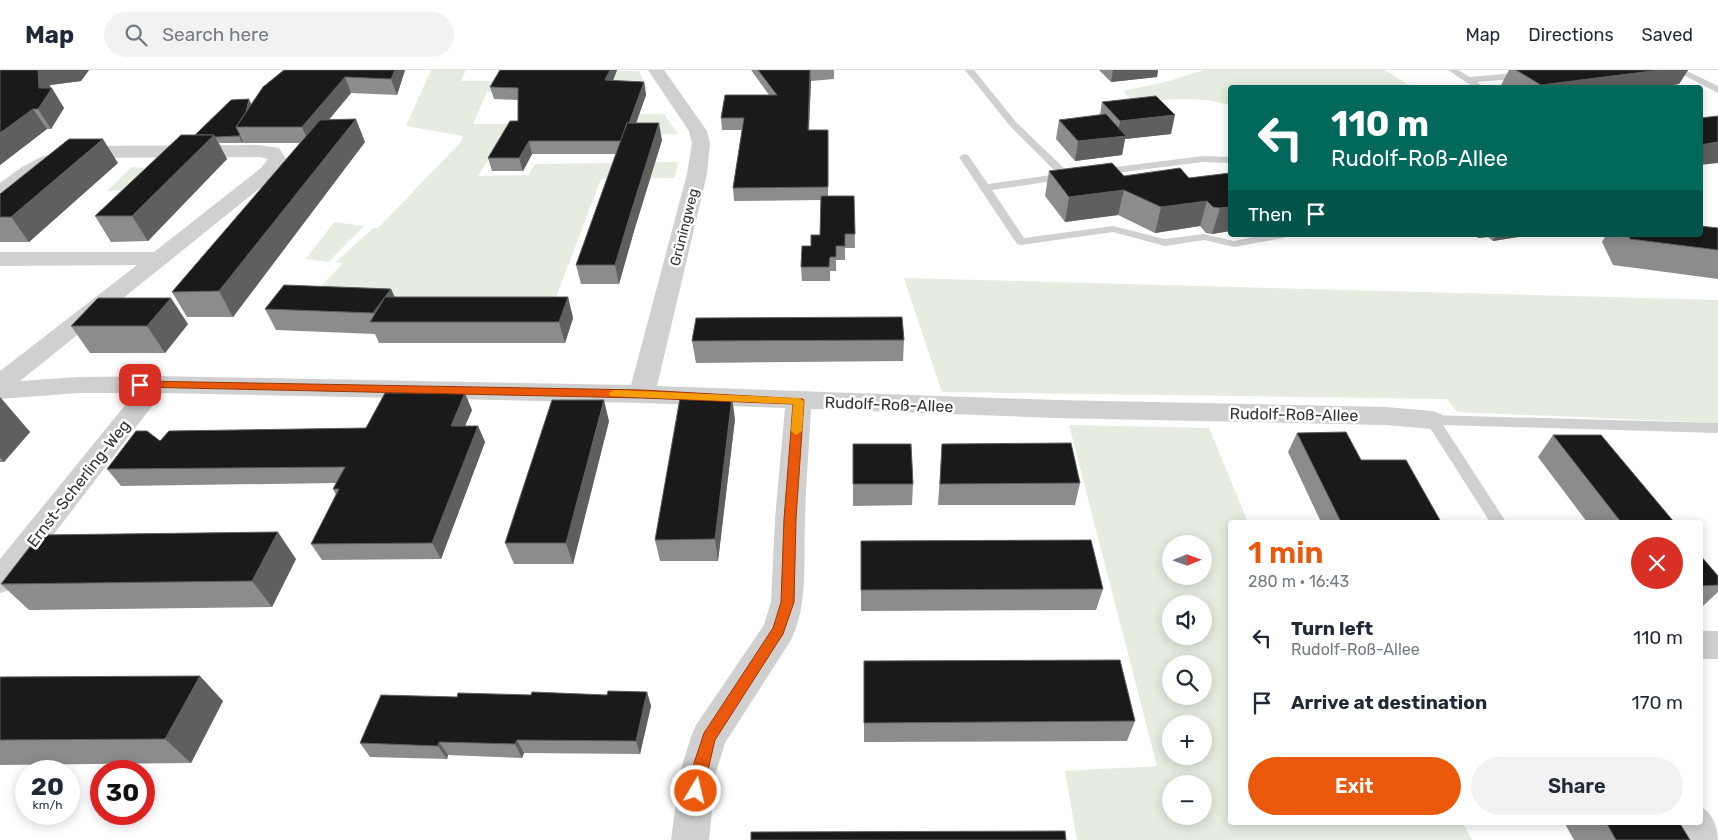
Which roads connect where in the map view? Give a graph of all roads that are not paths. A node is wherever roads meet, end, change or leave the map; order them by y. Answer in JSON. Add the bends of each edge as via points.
{"nodes":[{"id":1,"x":656,"y":70,"type":"edge"},
{"id":2,"x":969,"y":70,"type":"edge"},
{"id":3,"x":1452,"y":70,"type":"edge"},
{"id":4,"x":1678,"y":70,"type":"edge"},
{"id":5,"x":1534,"y":74,"type":"edge"},
{"id":6,"x":1468,"y":80,"type":"junction"},
{"id":7,"x":1476,"y":85,"type":"edge"},
{"id":8,"x":1718,"y":90,"type":"edge"},
{"id":9,"x":964,"y":157,"type":"dead end"},
{"id":10,"x":1228,"y":160,"type":"edge"},
{"id":11,"x":1076,"y":175,"type":"junction"},
{"id":12,"x":985,"y":188,"type":"junction"},
{"id":13,"x":0,"y":193,"type":"edge"},
{"id":14,"x":1272,"y":237,"type":"edge"},
{"id":15,"x":159,"y":258,"type":"junction"},
{"id":16,"x":0,"y":259,"type":"edge"},
{"id":17,"x":0,"y":384,"type":"edge"},
{"id":18,"x":156,"y":384,"type":"junction"},
{"id":19,"x":0,"y":390,"type":"edge"},
{"id":20,"x":642,"y":394,"type":"junction"},
{"id":21,"x":799,"y":401,"type":"junction"},
{"id":22,"x":1432,"y":420,"type":"junction"},
{"id":23,"x":1718,"y":428,"type":"edge"},
{"id":24,"x":1497,"y":520,"type":"edge"},
{"id":25,"x":0,"y":581,"type":"edge"},
{"id":26,"x":1703,"y":645,"type":"edge"},
{"id":27,"x":1718,"y":645,"type":"edge"},
{"id":28,"x":1694,"y":825,"type":"edge"},
{"id":29,"x":690,"y":840,"type":"edge"},
{"id":30,"x":1703,"y":840,"type":"edge"}],
"edges":[{"from":1,"to":20,"type":"street","name":"Grüningweg","via":[[698,131],[701,143],[697,174]]},
{"from":2,"to":11,"type":"lane","via":[[1013,124]]},
{"from":3,"to":6,"type":"lane"},
{"from":4,"to":8,"type":"lane"},
{"from":5,"to":6,"type":"lane"},
{"from":6,"to":7,"type":"lane"},
{"from":9,"to":12,"type":"lane"},
{"from":10,"to":11,"type":"lane"},
{"from":11,"to":12,"type":"lane"},
{"from":12,"to":14,"type":"lane","via":[[1021,242],[1113,229],[1165,243],[1204,237],[1234,244]]},
{"from":13,"to":15,"type":"street","via":[[42,162],[82,152],[272,152],[277,159],[276,165]]},
{"from":15,"to":16,"type":"street"},
{"from":15,"to":17,"type":"street"},
{"from":18,"to":19,"type":"street","name":"Rudolf-Roß-Allee"},
{"from":18,"to":20,"type":"street","name":"Rudolf-Roß-Allee"},
{"from":18,"to":25,"type":"street","name":"Ernst-Scherling-Weg"},
{"from":20,"to":21,"type":"street","name":"Rudolf-Roß-Allee"},
{"from":21,"to":22,"type":"street","name":"Rudolf-Roß-Allee","via":[[1386,416]]},
{"from":21,"to":29,"type":"street","via":[[787,602],[779,630],[709,737],[698,772]]},
{"from":22,"to":23,"type":"lane","name":"Rudolf-Roß-Allee"},
{"from":22,"to":24,"type":"lane"},
{"from":26,"to":27,"type":"street"},
{"from":28,"to":30,"type":"street"}]}
